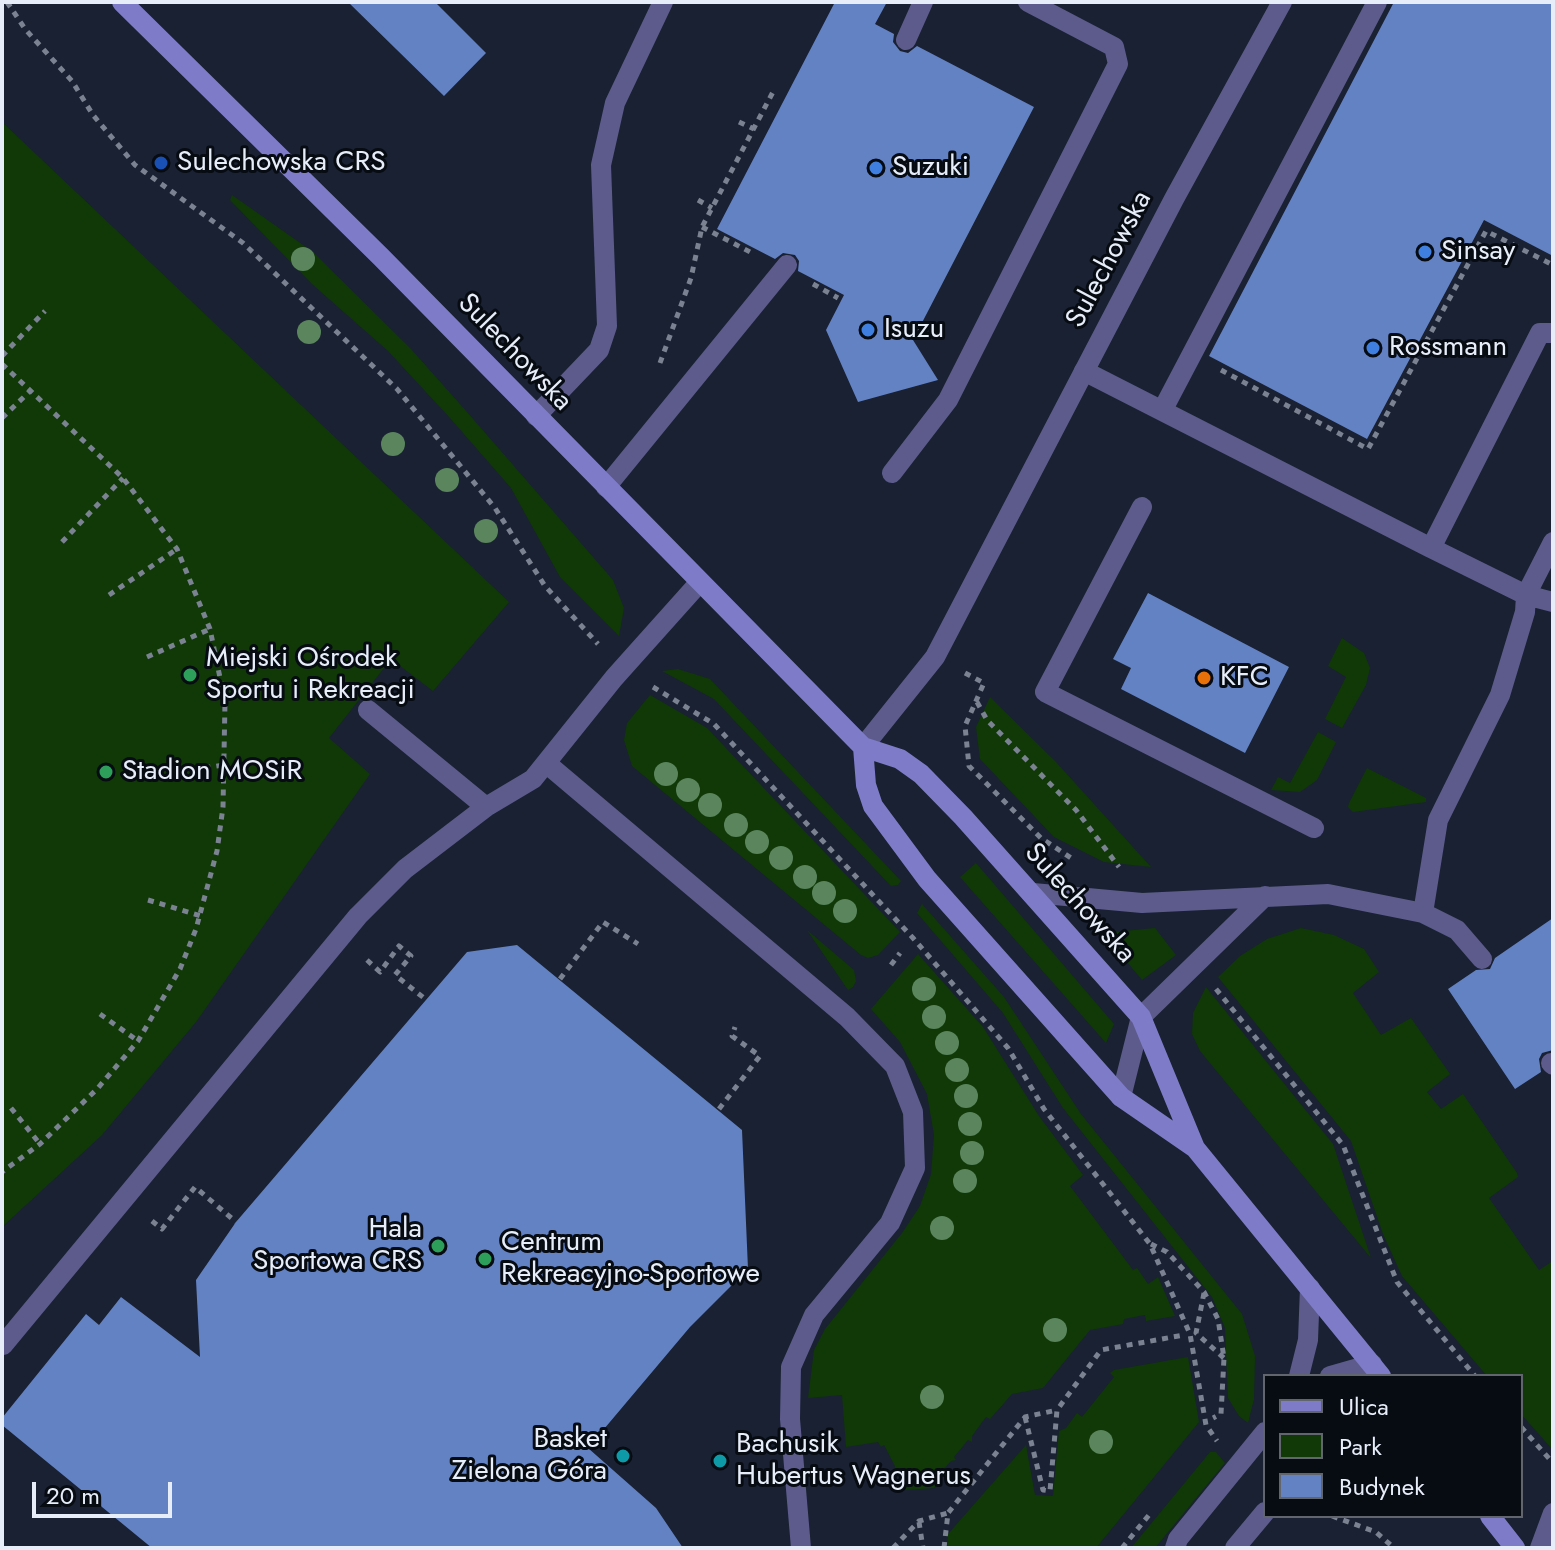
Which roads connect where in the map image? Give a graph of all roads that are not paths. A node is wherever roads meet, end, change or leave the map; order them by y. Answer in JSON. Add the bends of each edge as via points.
{"nodes":[{"id":1,"x":122,"y":2,"type":"edge"},
{"id":2,"x":663,"y":2,"type":"edge"},
{"id":3,"x":923,"y":2,"type":"edge"},
{"id":4,"x":1028,"y":2,"type":"edge"},
{"id":5,"x":1282,"y":2,"type":"edge"},
{"id":6,"x":1377,"y":2,"type":"edge"},
{"id":7,"x":906,"y":40,"type":"dead end"},
{"id":8,"x":787,"y":265,"type":"dead end"},
{"id":9,"x":1553,"y":333,"type":"edge"},
{"id":10,"x":1084,"y":371,"type":"junction"},
{"id":11,"x":1162,"y":411,"type":"junction"},
{"id":12,"x":536,"y":416,"type":"junction"},
{"id":13,"x":892,"y":473,"type":"dead end"},
{"id":14,"x":606,"y":487,"type":"junction"},
{"id":15,"x":1142,"y":507,"type":"dead end"},
{"id":16,"x":1553,"y":542,"type":"edge"},
{"id":17,"x":1431,"y":548,"type":"junction"},
{"id":18,"x":699,"y":583,"type":"junction"},
{"id":19,"x":1526,"y":595,"type":"junction"},
{"id":20,"x":1553,"y":602,"type":"edge"},
{"id":21,"x":368,"y":710,"type":"dead end"},
{"id":22,"x":863,"y":747,"type":"junction"},
{"id":23,"x":546,"y":763,"type":"junction"},
{"id":24,"x":486,"y":807,"type":"junction"},
{"id":25,"x":1314,"y":828,"type":"dead end"},
{"id":26,"x":1033,"y":893,"type":"junction"},
{"id":27,"x":1265,"y":896,"type":"junction"},
{"id":28,"x":1423,"y":913,"type":"junction"},
{"id":29,"x":1482,"y":959,"type":"dead end"},
{"id":30,"x":1141,"y":1017,"type":"junction"},
{"id":31,"x":1121,"y":1097,"type":"junction"},
{"id":32,"x":1195,"y":1148,"type":"junction"},
{"id":33,"x":1310,"y":1288,"type":"junction"},
{"id":34,"x":3,"y":1345,"type":"edge"},
{"id":35,"x":1377,"y":1370,"type":"edge"},
{"id":36,"x":1300,"y":1374,"type":"edge"},
{"id":37,"x":1346,"y":1374,"type":"edge"},
{"id":38,"x":1263,"y":1434,"type":"edge"},
{"id":39,"x":1553,"y":1513,"type":"edge"},
{"id":40,"x":1263,"y":1514,"type":"edge"},
{"id":41,"x":1492,"y":1518,"type":"edge"},
{"id":42,"x":801,"y":1548,"type":"edge"},
{"id":43,"x":1175,"y":1548,"type":"edge"},
{"id":44,"x":1235,"y":1548,"type":"edge"},
{"id":45,"x":1515,"y":1548,"type":"edge"},
{"id":46,"x":1540,"y":1548,"type":"edge"}],
"edges":[{"from":1,"to":12,"type":"street","name":"Sulechowska"},
{"from":2,"to":12,"type":"street","via":[[615,103],[601,165],[607,326],[599,350]]},
{"from":3,"to":7,"type":"street"},
{"from":4,"to":13,"type":"street","via":[[1114,47],[1118,64],[948,400]]},
{"from":5,"to":10,"type":"street","name":"Sulechowska"},
{"from":6,"to":11,"type":"street"},
{"from":8,"to":14,"type":"street"},
{"from":9,"to":17,"type":"street","via":[[1540,333]]},
{"from":10,"to":11,"type":"street"},
{"from":10,"to":22,"type":"street","name":"Sulechowska","via":[[935,657]]},
{"from":11,"to":17,"type":"street"},
{"from":12,"to":14,"type":"street","name":"Sulechowska"},
{"from":14,"to":18,"type":"street","name":"Sulechowska"},
{"from":15,"to":25,"type":"street","via":[[1045,692]]},
{"from":16,"to":19,"type":"street"},
{"from":17,"to":19,"type":"street"},
{"from":18,"to":22,"type":"street","name":"Sulechowska"},
{"from":18,"to":23,"type":"street"},
{"from":19,"to":20,"type":"street"},
{"from":19,"to":28,"type":"street","via":[[1500,695],[1438,820]]},
{"from":21,"to":24,"type":"street"},
{"from":22,"to":26,"type":"street","name":"Sulechowska","via":[[900,759],[921,774]]},
{"from":22,"to":31,"type":"street","name":"Sulechowska","via":[[866,785],[880,820]]},
{"from":23,"to":24,"type":"street","via":[[533,779]]},
{"from":23,"to":42,"type":"street","via":[[847,1017],[895,1066],[913,1112],[915,1168],[890,1223],[814,1315],[791,1367]]},
{"from":24,"to":34,"type":"street","via":[[405,869],[358,916]]},
{"from":26,"to":27,"type":"street","via":[[1142,903]]},
{"from":26,"to":30,"type":"street","name":"Sulechowska"},
{"from":27,"to":28,"type":"street","via":[[1328,894]]},
{"from":27,"to":30,"type":"street"},
{"from":28,"to":29,"type":"street","via":[[1457,930]]},
{"from":30,"to":31,"type":"street"},
{"from":30,"to":32,"type":"street","name":"Sulechowska"},
{"from":31,"to":32,"type":"street","name":"Sulechowska"},
{"from":32,"to":33,"type":"street","name":"Sulechowska"},
{"from":33,"to":35,"type":"street","name":"Sulechowska"},
{"from":33,"to":36,"type":"street","via":[[1308,1340]]},
{"from":35,"to":37,"type":"street","name":"Sulechowska"},
{"from":38,"to":43,"type":"street"},
{"from":39,"to":46,"type":"street"},
{"from":40,"to":44,"type":"street"},
{"from":41,"to":45,"type":"street"}]}
